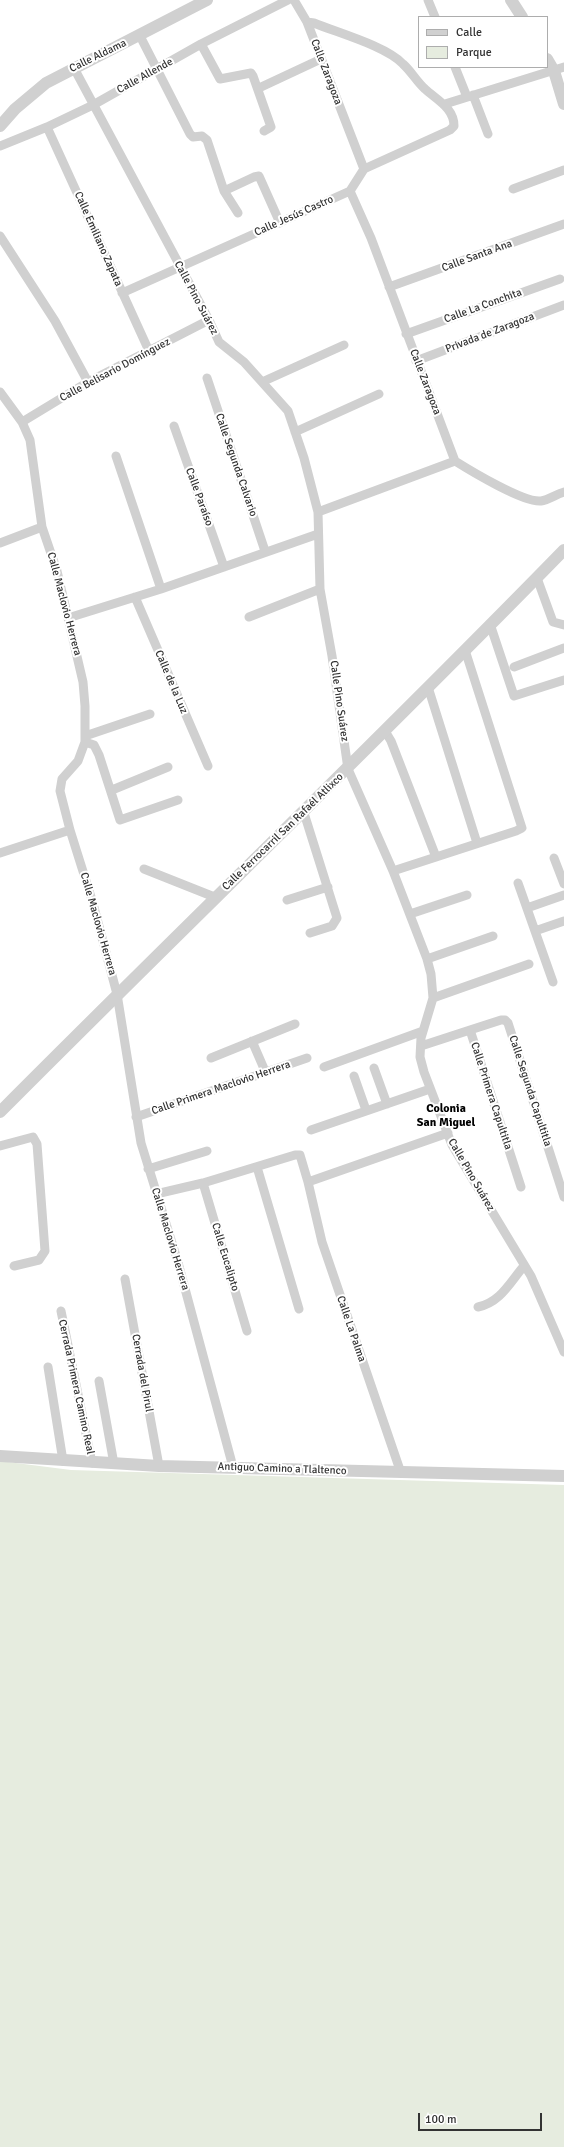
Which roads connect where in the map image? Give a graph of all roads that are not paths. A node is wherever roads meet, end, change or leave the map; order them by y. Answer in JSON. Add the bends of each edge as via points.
{"nodes":[{"id":1,"x":207,"y":0,"type":"edge"},
{"id":2,"x":288,"y":0,"type":"edge"},
{"id":3,"x":294,"y":0,"type":"edge"},
{"id":4,"x":428,"y":0,"type":"edge"},
{"id":5,"x":511,"y":0,"type":"edge"},
{"id":6,"x":190,"y":4,"type":"edge"},
{"id":7,"x":435,"y":16,"type":"edge"},
{"id":8,"x":521,"y":16,"type":"edge"},
{"id":9,"x":307,"y":22,"type":"junction"},
{"id":10,"x":140,"y":36,"type":"junction"},
{"id":11,"x":202,"y":44,"type":"junction"},
{"id":12,"x":321,"y":59,"type":"junction"},
{"id":13,"x":548,"y":60,"type":"edge"},
{"id":14,"x":74,"y":68,"type":"junction"},
{"id":15,"x":158,"y":68,"type":"junction"},
{"id":16,"x":456,"y":68,"type":"edge"},
{"id":17,"x":559,"y":69,"type":"edge"},
{"id":18,"x":259,"y":88,"type":"junction"},
{"id":19,"x":470,"y":96,"type":"junction"},
{"id":20,"x":445,"y":104,"type":"junction"},
{"id":21,"x":564,"y":104,"type":"edge"},
{"id":22,"x":93,"y":105,"type":"junction"},
{"id":23,"x":0,"y":126,"type":"edge"},
{"id":24,"x":47,"y":127,"type":"junction"},
{"id":25,"x":264,"y":131,"type":"dead end"},
{"id":26,"x":488,"y":134,"type":"dead end"},
{"id":27,"x":0,"y":146,"type":"edge"},
{"id":28,"x":364,"y":169,"type":"junction"},
{"id":29,"x":564,"y":170,"type":"edge"},
{"id":30,"x":513,"y":189,"type":"dead end"},
{"id":31,"x":224,"y":191,"type":"junction"},
{"id":32,"x":350,"y":191,"type":"junction"},
{"id":33,"x":238,"y":213,"type":"dead end"},
{"id":34,"x":280,"y":223,"type":"junction"},
{"id":35,"x":564,"y":224,"type":"edge"},
{"id":36,"x":0,"y":236,"type":"edge"},
{"id":37,"x":180,"y":267,"type":"junction"},
{"id":38,"x":560,"y":279,"type":"dead end"},
{"id":39,"x":389,"y":288,"type":"junction"},
{"id":40,"x":122,"y":294,"type":"junction"},
{"id":41,"x":564,"y":305,"type":"edge"},
{"id":42,"x":209,"y":320,"type":"junction"},
{"id":43,"x":406,"y":334,"type":"junction"},
{"id":44,"x":344,"y":345,"type":"dead end"},
{"id":45,"x":149,"y":351,"type":"junction"},
{"id":46,"x":416,"y":360,"type":"junction"},
{"id":47,"x":207,"y":378,"type":"dead end"},
{"id":48,"x":88,"y":382,"type":"junction"},
{"id":49,"x":262,"y":382,"type":"junction"},
{"id":50,"x":0,"y":392,"type":"edge"},
{"id":51,"x":379,"y":394,"type":"dead end"},
{"id":52,"x":22,"y":422,"type":"junction"},
{"id":53,"x":174,"y":426,"type":"dead end"},
{"id":54,"x":295,"y":432,"type":"junction"},
{"id":55,"x":116,"y":456,"type":"dead end"},
{"id":56,"x":455,"y":461,"type":"junction"},
{"id":57,"x":564,"y":492,"type":"edge"},
{"id":58,"x":318,"y":512,"type":"junction"},
{"id":59,"x":42,"y":526,"type":"junction"},
{"id":60,"x":318,"y":534,"type":"junction"},
{"id":61,"x":0,"y":543,"type":"edge"},
{"id":62,"x":564,"y":550,"type":"edge"},
{"id":63,"x":265,"y":551,"type":"junction"},
{"id":64,"x":224,"y":567,"type":"junction"},
{"id":65,"x":537,"y":578,"type":"junction"},
{"id":66,"x":320,"y":588,"type":"junction"},
{"id":67,"x":161,"y":589,"type":"junction"},
{"id":68,"x":135,"y":597,"type":"junction"},
{"id":69,"x":68,"y":618,"type":"junction"},
{"id":70,"x":248,"y":618,"type":"dead end"},
{"id":71,"x":490,"y":624,"type":"junction"},
{"id":72,"x":564,"y":625,"type":"edge"},
{"id":73,"x":564,"y":648,"type":"edge"},
{"id":74,"x":465,"y":650,"type":"junction"},
{"id":75,"x":514,"y":667,"type":"dead end"},
{"id":76,"x":564,"y":680,"type":"edge"},
{"id":77,"x":428,"y":687,"type":"junction"},
{"id":78,"x":150,"y":714,"type":"dead end"},
{"id":79,"x":385,"y":731,"type":"junction"},
{"id":80,"x":85,"y":739,"type":"junction"},
{"id":81,"x":208,"y":766,"type":"dead end"},
{"id":82,"x":168,"y":767,"type":"dead end"},
{"id":83,"x":348,"y":769,"type":"junction"},
{"id":84,"x":112,"y":790,"type":"junction"},
{"id":85,"x":178,"y":800,"type":"dead end"},
{"id":86,"x":304,"y":813,"type":"junction"},
{"id":87,"x":70,"y":830,"type":"junction"},
{"id":88,"x":477,"y":843,"type":"junction"},
{"id":89,"x":0,"y":854,"type":"edge"},
{"id":90,"x":436,"y":857,"type":"junction"},
{"id":91,"x":554,"y":858,"type":"dead end"},
{"id":92,"x":144,"y":869,"type":"dead end"},
{"id":93,"x":393,"y":871,"type":"junction"},
{"id":94,"x":518,"y":883,"type":"dead end"},
{"id":95,"x":564,"y":884,"type":"edge"},
{"id":96,"x":328,"y":887,"type":"junction"},
{"id":97,"x":467,"y":895,"type":"dead end"},
{"id":98,"x":564,"y":895,"type":"edge"},
{"id":99,"x":217,"y":898,"type":"junction"},
{"id":100,"x":287,"y":900,"type":"dead end"},
{"id":101,"x":527,"y":908,"type":"junction"},
{"id":102,"x":410,"y":914,"type":"junction"},
{"id":103,"x":564,"y":921,"type":"edge"},
{"id":104,"x":535,"y":931,"type":"junction"},
{"id":105,"x":310,"y":933,"type":"dead end"},
{"id":106,"x":493,"y":936,"type":"dead end"},
{"id":107,"x":427,"y":959,"type":"junction"},
{"id":108,"x":530,"y":964,"type":"dead end"},
{"id":109,"x":553,"y":982,"type":"dead end"},
{"id":110,"x":117,"y":994,"type":"junction"},
{"id":111,"x":433,"y":998,"type":"junction"},
{"id":112,"x":295,"y":1024,"type":"dead end"},
{"id":113,"x":470,"y":1030,"type":"junction"},
{"id":114,"x":423,"y":1031,"type":"junction"},
{"id":115,"x":252,"y":1041,"type":"junction"},
{"id":116,"x":422,"y":1046,"type":"junction"},
{"id":117,"x":211,"y":1058,"type":"dead end"},
{"id":118,"x":307,"y":1058,"type":"dead end"},
{"id":119,"x":324,"y":1067,"type":"dead end"},
{"id":120,"x":374,"y":1068,"type":"dead end"},
{"id":121,"x":265,"y":1071,"type":"junction"},
{"id":122,"x":354,"y":1076,"type":"dead end"},
{"id":123,"x":430,"y":1089,"type":"junction"},
{"id":124,"x":387,"y":1104,"type":"junction"},
{"id":125,"x":366,"y":1110,"type":"junction"},
{"id":126,"x":0,"y":1112,"type":"edge"},
{"id":127,"x":136,"y":1117,"type":"junction"},
{"id":128,"x":311,"y":1130,"type":"dead end"},
{"id":129,"x":448,"y":1134,"type":"junction"},
{"id":130,"x":0,"y":1146,"type":"edge"},
{"id":131,"x":207,"y":1151,"type":"dead end"},
{"id":132,"x":257,"y":1167,"type":"junction"},
{"id":133,"x":148,"y":1169,"type":"junction"},
{"id":134,"x":308,"y":1182,"type":"junction"},
{"id":135,"x":203,"y":1183,"type":"junction"},
{"id":136,"x":521,"y":1187,"type":"dead end"},
{"id":137,"x":156,"y":1194,"type":"junction"},
{"id":138,"x":564,"y":1197,"type":"edge"},
{"id":139,"x":14,"y":1266,"type":"dead end"},
{"id":140,"x":524,"y":1266,"type":"junction"},
{"id":141,"x":125,"y":1279,"type":"dead end"},
{"id":142,"x":478,"y":1307,"type":"dead end"},
{"id":143,"x":300,"y":1309,"type":"dead end"},
{"id":144,"x":61,"y":1311,"type":"dead end"},
{"id":145,"x":247,"y":1331,"type":"dead end"},
{"id":146,"x":564,"y":1352,"type":"edge"},
{"id":147,"x":48,"y":1367,"type":"dead end"},
{"id":148,"x":99,"y":1381,"type":"dead end"},
{"id":149,"x":0,"y":1456,"type":"edge"},
{"id":150,"x":63,"y":1461,"type":"junction"},
{"id":151,"x":92,"y":1463,"type":"junction"},
{"id":152,"x":114,"y":1464,"type":"junction"},
{"id":153,"x":159,"y":1466,"type":"junction"},
{"id":154,"x":233,"y":1467,"type":"junction"},
{"id":155,"x":401,"y":1473,"type":"junction"},
{"id":156,"x":564,"y":1476,"type":"edge"}],
"edges":[{"from":1,"to":6,"type":"street","name":"Calle Aldama"},
{"from":2,"to":11,"type":"street","name":"Calle Allende"},
{"from":3,"to":9,"type":"street","name":"Calle Zaragoza"},
{"from":4,"to":7,"type":"street"},
{"from":5,"to":8,"type":"street"},
{"from":6,"to":10,"type":"street","name":"Calle Aldama"},
{"from":9,"to":12,"type":"street","name":"Calle Zaragoza"},
{"from":9,"to":20,"type":"street","via":[[395,57],[426,90]]},
{"from":10,"to":14,"type":"street","name":"Calle Aldama"},
{"from":10,"to":15,"type":"street"},
{"from":11,"to":15,"type":"street","name":"Calle Allende"},
{"from":11,"to":18,"type":"street","via":[[220,80],[251,73]]},
{"from":12,"to":18,"type":"street"},
{"from":12,"to":28,"type":"street","name":"Calle Zaragoza"},
{"from":13,"to":17,"type":"street"},
{"from":14,"to":22,"type":"street","name":"Calle Pino Suárez"},
{"from":14,"to":23,"type":"street","name":"Calle Aldama","via":[[46,83],[15,109]]},
{"from":15,"to":22,"type":"street","name":"Calle Allende"},
{"from":15,"to":31,"type":"street","via":[[190,134],[193,137],[202,136],[207,140]]},
{"from":16,"to":19,"type":"street"},
{"from":17,"to":19,"type":"street"},
{"from":17,"to":21,"type":"street"},
{"from":18,"to":25,"type":"street","via":[[270,127]]},
{"from":19,"to":20,"type":"street"},
{"from":19,"to":26,"type":"street"},
{"from":20,"to":28,"type":"street","via":[[454,122],[450,130]]},
{"from":22,"to":24,"type":"street","name":"Calle Allende"},
{"from":22,"to":37,"type":"street","name":"Calle Pino Suárez"},
{"from":24,"to":27,"type":"street","name":"Calle Allende"},
{"from":24,"to":40,"type":"street","name":"Calle Emiliano Zapata"},
{"from":28,"to":32,"type":"street"},
{"from":29,"to":30,"type":"street"},
{"from":31,"to":33,"type":"street"},
{"from":31,"to":34,"type":"street","via":[[259,176]]},
{"from":32,"to":34,"type":"street","name":"Calle Jesús Castro"},
{"from":32,"to":39,"type":"street","name":"Calle Zaragoza"},
{"from":34,"to":37,"type":"street","name":"Calle Jesús Castro"},
{"from":35,"to":39,"type":"street","name":"Calle Santa Ana"},
{"from":36,"to":48,"type":"street","via":[[55,320]]},
{"from":37,"to":40,"type":"street","name":"Calle Jesús Castro"},
{"from":37,"to":42,"type":"street","name":"Calle Pino Suárez"},
{"from":38,"to":43,"type":"street","name":"Calle La Conchita"},
{"from":39,"to":43,"type":"street","name":"Calle Zaragoza"},
{"from":40,"to":45,"type":"street","name":"Calle Emiliano Zapata"},
{"from":41,"to":46,"type":"street","name":"Privada de Zaragoza"},
{"from":42,"to":45,"type":"street","name":"Calle Belisario Domínguez"},
{"from":42,"to":49,"type":"street","name":"Calle Pino Suárez","via":[[220,342],[244,362]]},
{"from":43,"to":46,"type":"street","name":"Calle Zaragoza"},
{"from":44,"to":49,"type":"street"},
{"from":45,"to":48,"type":"street","name":"Calle Belisario Domínguez"},
{"from":46,"to":56,"type":"street","name":"Calle Zaragoza"},
{"from":47,"to":63,"type":"street","name":"Calle Segunda Calvario"},
{"from":48,"to":52,"type":"street","name":"Calle Belisario Domínguez"},
{"from":49,"to":54,"type":"street","name":"Calle Pino Suárez","via":[[288,411]]},
{"from":50,"to":52,"type":"street","name":"Calle Maclovio Herrera"},
{"from":51,"to":54,"type":"street"},
{"from":52,"to":59,"type":"street","name":"Calle Maclovio Herrera","via":[[30,440]]},
{"from":53,"to":64,"type":"street","name":"Calle Paraíso"},
{"from":54,"to":58,"type":"street","name":"Calle Pino Suárez"},
{"from":55,"to":67,"type":"street"},
{"from":56,"to":57,"type":"street","via":[[479,477],[524,497],[540,501]]},
{"from":56,"to":58,"type":"street"},
{"from":58,"to":60,"type":"street","name":"Calle Pino Suárez"},
{"from":59,"to":61,"type":"street"},
{"from":59,"to":69,"type":"street","name":"Calle Maclovio Herrera","via":[[57,571]]},
{"from":60,"to":63,"type":"street"},
{"from":60,"to":66,"type":"street","name":"Calle Pino Suárez"},
{"from":62,"to":65,"type":"street","name":"Calle Ferrocarril San Rafaél Atlixco"},
{"from":63,"to":64,"type":"street"},
{"from":64,"to":67,"type":"street"},
{"from":65,"to":71,"type":"street","name":"Calle Ferrocarril San Rafaél Atlixco"},
{"from":65,"to":72,"type":"street","via":[[553,622]]},
{"from":66,"to":70,"type":"street"},
{"from":66,"to":83,"type":"street","name":"Calle Pino Suárez"},
{"from":67,"to":68,"type":"street"},
{"from":68,"to":69,"type":"street"},
{"from":68,"to":81,"type":"street","name":"Calle de la Luz"},
{"from":69,"to":80,"type":"street","name":"Calle Maclovio Herrera","via":[[83,682]]},
{"from":71,"to":74,"type":"street","name":"Calle Ferrocarril San Rafaél Atlixco"},
{"from":71,"to":76,"type":"street","via":[[514,696]]},
{"from":73,"to":75,"type":"street"},
{"from":74,"to":77,"type":"street","name":"Calle Ferrocarril San Rafaél Atlixco"},
{"from":74,"to":88,"type":"street","via":[[522,828]]},
{"from":77,"to":79,"type":"street","name":"Calle Ferrocarril San Rafaél Atlixco"},
{"from":77,"to":88,"type":"street"},
{"from":78,"to":80,"type":"street"},
{"from":79,"to":83,"type":"street","name":"Calle Ferrocarril San Rafaél Atlixco"},
{"from":79,"to":90,"type":"street"},
{"from":80,"to":84,"type":"street","via":[[94,745]]},
{"from":80,"to":87,"type":"street","name":"Calle Maclovio Herrera","via":[[78,761],[62,779],[60,791]]},
{"from":82,"to":84,"type":"street"},
{"from":83,"to":86,"type":"street","name":"Calle Ferrocarril San Rafaél Atlixco"},
{"from":83,"to":93,"type":"street","name":"Calle Pino Suárez"},
{"from":84,"to":85,"type":"street","via":[[120,820]]},
{"from":86,"to":96,"type":"street"},
{"from":86,"to":99,"type":"street","name":"Calle Ferrocarril San Rafaél Atlixco"},
{"from":87,"to":89,"type":"street"},
{"from":87,"to":110,"type":"street","name":"Calle Maclovio Herrera"},
{"from":88,"to":90,"type":"street"},
{"from":90,"to":93,"type":"street"},
{"from":91,"to":95,"type":"street"},
{"from":92,"to":99,"type":"street"},
{"from":93,"to":102,"type":"street","name":"Calle Pino Suárez"},
{"from":94,"to":101,"type":"street"},
{"from":96,"to":100,"type":"street"},
{"from":96,"to":105,"type":"street","via":[[337,918],[336,923]]},
{"from":97,"to":102,"type":"street"},
{"from":98,"to":101,"type":"street"},
{"from":99,"to":110,"type":"street","name":"Calle Ferrocarril San Rafaél Atlixco"},
{"from":101,"to":104,"type":"street"},
{"from":102,"to":107,"type":"street","name":"Calle Pino Suárez"},
{"from":103,"to":104,"type":"street"},
{"from":104,"to":109,"type":"street"},
{"from":106,"to":107,"type":"street"},
{"from":107,"to":111,"type":"street","name":"Calle Pino Suárez"},
{"from":108,"to":111,"type":"street"},
{"from":110,"to":126,"type":"street","name":"Calle Ferrocarril San Rafaél Atlixco"},
{"from":110,"to":127,"type":"street","name":"Calle Maclovio Herrera"},
{"from":111,"to":114,"type":"street","name":"Calle Pino Suárez"},
{"from":112,"to":115,"type":"street"},
{"from":113,"to":116,"type":"street","name":"Calle Primera Capultitla"},
{"from":113,"to":136,"type":"street","name":"Calle Primera Capultitla"},
{"from":113,"to":138,"type":"street","name":"Calle Segunda Capultitla","via":[[501,1020],[508,1023]]},
{"from":114,"to":116,"type":"street","name":"Calle Pino Suárez"},
{"from":114,"to":119,"type":"street"},
{"from":115,"to":117,"type":"street"},
{"from":115,"to":121,"type":"street"},
{"from":116,"to":123,"type":"street","name":"Calle Pino Suárez","via":[[420,1057]]},
{"from":118,"to":121,"type":"street","name":"Calle Primera Maclovio Herrera"},
{"from":120,"to":124,"type":"street"},
{"from":121,"to":127,"type":"street","name":"Calle Primera Maclovio Herrera"},
{"from":122,"to":125,"type":"street"},
{"from":123,"to":124,"type":"street"},
{"from":123,"to":129,"type":"street","name":"Calle Pino Suárez"},
{"from":124,"to":125,"type":"street"},
{"from":125,"to":128,"type":"street"},
{"from":127,"to":133,"type":"street","name":"Calle Maclovio Herrera"},
{"from":129,"to":134,"type":"street"},
{"from":129,"to":140,"type":"street","name":"Calle Pino Suárez","via":[[452,1146]]},
{"from":130,"to":139,"type":"street","via":[[35,1138],[45,1252],[39,1260]]},
{"from":131,"to":133,"type":"street"},
{"from":132,"to":134,"type":"street","name":"Calle La Palma","via":[[295,1155],[300,1156]]},
{"from":132,"to":135,"type":"street"},
{"from":132,"to":143,"type":"street"},
{"from":133,"to":137,"type":"street","name":"Calle Maclovio Herrera"},
{"from":134,"to":155,"type":"street","name":"Calle La Palma","via":[[322,1242]]},
{"from":135,"to":137,"type":"street"},
{"from":135,"to":145,"type":"street","name":"Calle Eucalipto"},
{"from":137,"to":154,"type":"street","name":"Calle Maclovio Herrera","via":[[177,1259]]},
{"from":140,"to":142,"type":"street","via":[[497,1299]]},
{"from":140,"to":146,"type":"street","name":"Calle Pino Suárez","via":[[538,1289]]},
{"from":141,"to":153,"type":"street","name":"Cerrada del Pirul"},
{"from":144,"to":151,"type":"street","name":"Cerrada Primera Camino Real"},
{"from":147,"to":150,"type":"street"},
{"from":148,"to":152,"type":"street"},
{"from":149,"to":150,"type":"street","name":"Antiguo Camino a Tlaltenco"},
{"from":150,"to":151,"type":"street","name":"Antiguo Camino a Tlaltenco"},
{"from":151,"to":152,"type":"street","name":"Antiguo Camino a Tlaltenco"},
{"from":152,"to":153,"type":"street","name":"Antiguo Camino a Tlaltenco"},
{"from":153,"to":154,"type":"street","name":"Antiguo Camino a Tlaltenco"},
{"from":154,"to":155,"type":"street","name":"Antiguo Camino a Tlaltenco"},
{"from":155,"to":156,"type":"street","name":"Antiguo Camino a Tlaltenco"}]}
